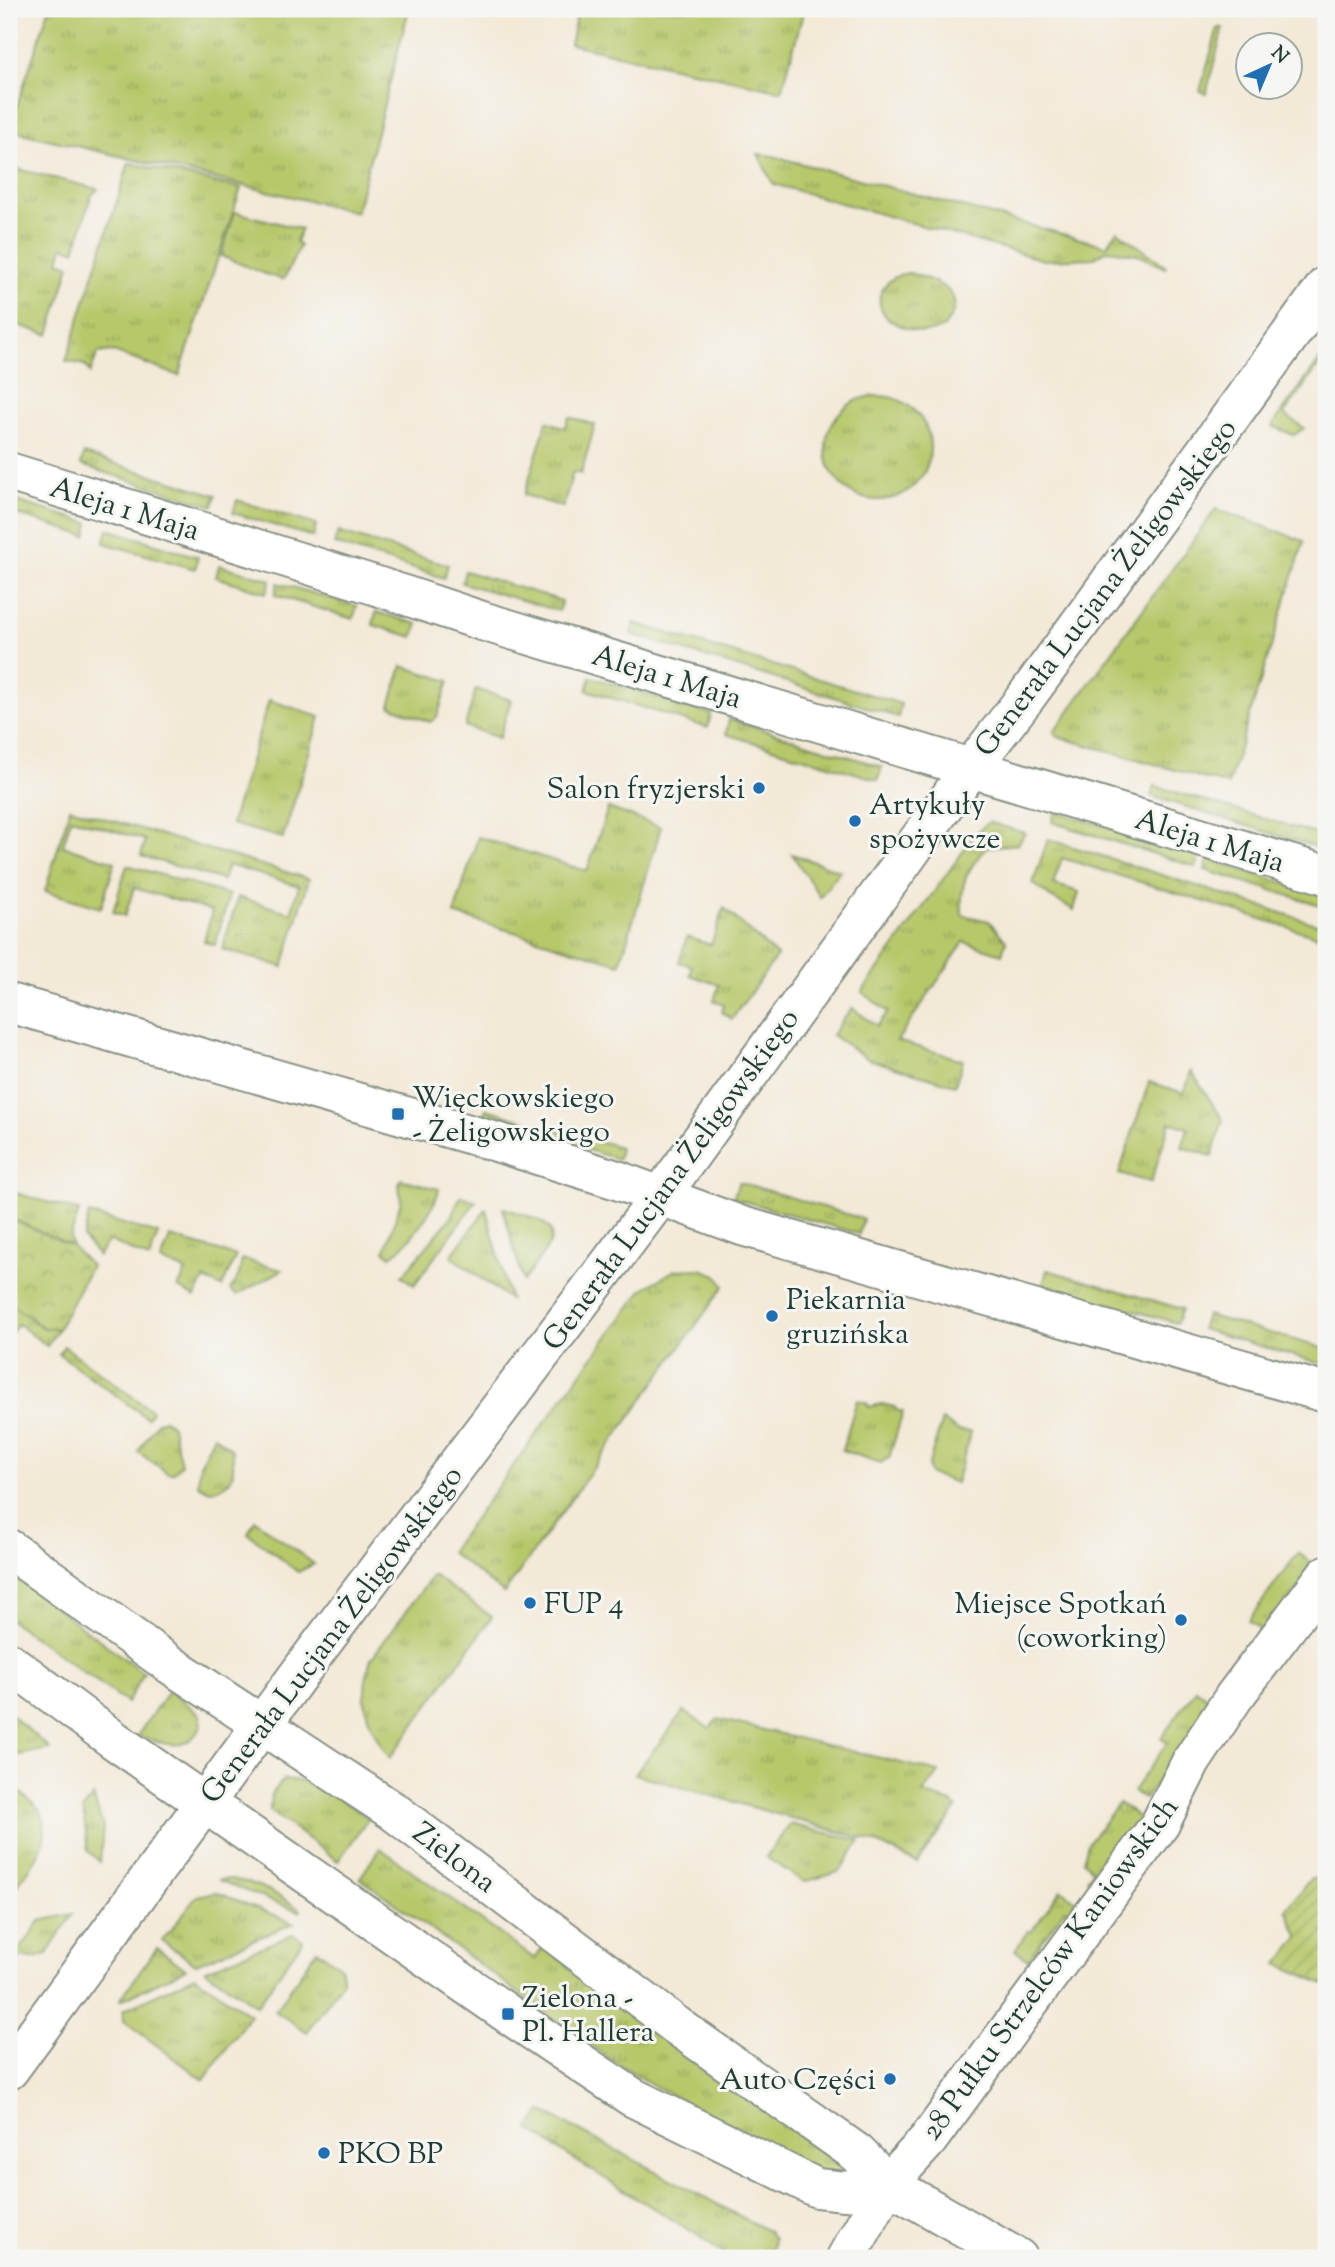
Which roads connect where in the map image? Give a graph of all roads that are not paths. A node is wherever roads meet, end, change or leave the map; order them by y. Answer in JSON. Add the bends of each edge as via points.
{"nodes":[{"id":1,"x":1326,"y":286,"type":"edge"},
{"id":2,"x":9,"y":472,"type":"edge"},
{"id":3,"x":971,"y":768,"type":"junction"},
{"id":4,"x":1326,"y":875,"type":"edge"},
{"id":5,"x":9,"y":1003,"type":"edge"},
{"id":6,"x":660,"y":1197,"type":"junction"},
{"id":7,"x":1326,"y":1393,"type":"edge"},
{"id":8,"x":9,"y":1549,"type":"edge"},
{"id":9,"x":1326,"y":1575,"type":"edge"},
{"id":10,"x":9,"y":1662,"type":"edge"},
{"id":11,"x":262,"y":1723,"type":"junction"},
{"id":12,"x":205,"y":1803,"type":"junction"},
{"id":13,"x":9,"y":2070,"type":"edge"},
{"id":14,"x":888,"y":2184,"type":"junction"},
{"id":15,"x":846,"y":2258,"type":"edge"},
{"id":16,"x":1018,"y":2258,"type":"edge"}],
"edges":[{"from":1,"to":3,"type":"street","name":"Generała Lucjana Żeligowskiego"},
{"from":2,"to":3,"type":"street","name":"Aleja 1 Maja"},
{"from":3,"to":4,"type":"street","name":"Aleja 1 Maja"},
{"from":3,"to":6,"type":"street","name":"Generała Lucjana Żeligowskiego"},
{"from":5,"to":6,"type":"street","via":[[493,1141]]},
{"from":6,"to":7,"type":"street","via":[[742,1226]]},
{"from":6,"to":11,"type":"street","name":"Generała Lucjana Żeligowskiego"},
{"from":8,"to":11,"type":"street","name":"Zielona","via":[[171,1665]]},
{"from":9,"to":14,"type":"street","name":"28 Pułku Strzelców Kaniowskich","via":[[1234,1697],[1191,1762],[1160,1824],[928,2140]]},
{"from":10,"to":12,"type":"street"},
{"from":11,"to":12,"type":"street","name":"Generała Lucjana Żeligowskiego"},
{"from":11,"to":14,"type":"street","name":"Zielona","via":[[393,1811],[677,2026],[857,2153]]},
{"from":12,"to":13,"type":"street","name":"Generała Lucjana Żeligowskiego"},
{"from":12,"to":14,"type":"street","via":[[632,2096],[817,2188],[845,2191]]},
{"from":14,"to":15,"type":"street","name":"28 Pułku Strzelców Kaniowskich"},
{"from":14,"to":16,"type":"street","name":"Zielona"}]}
